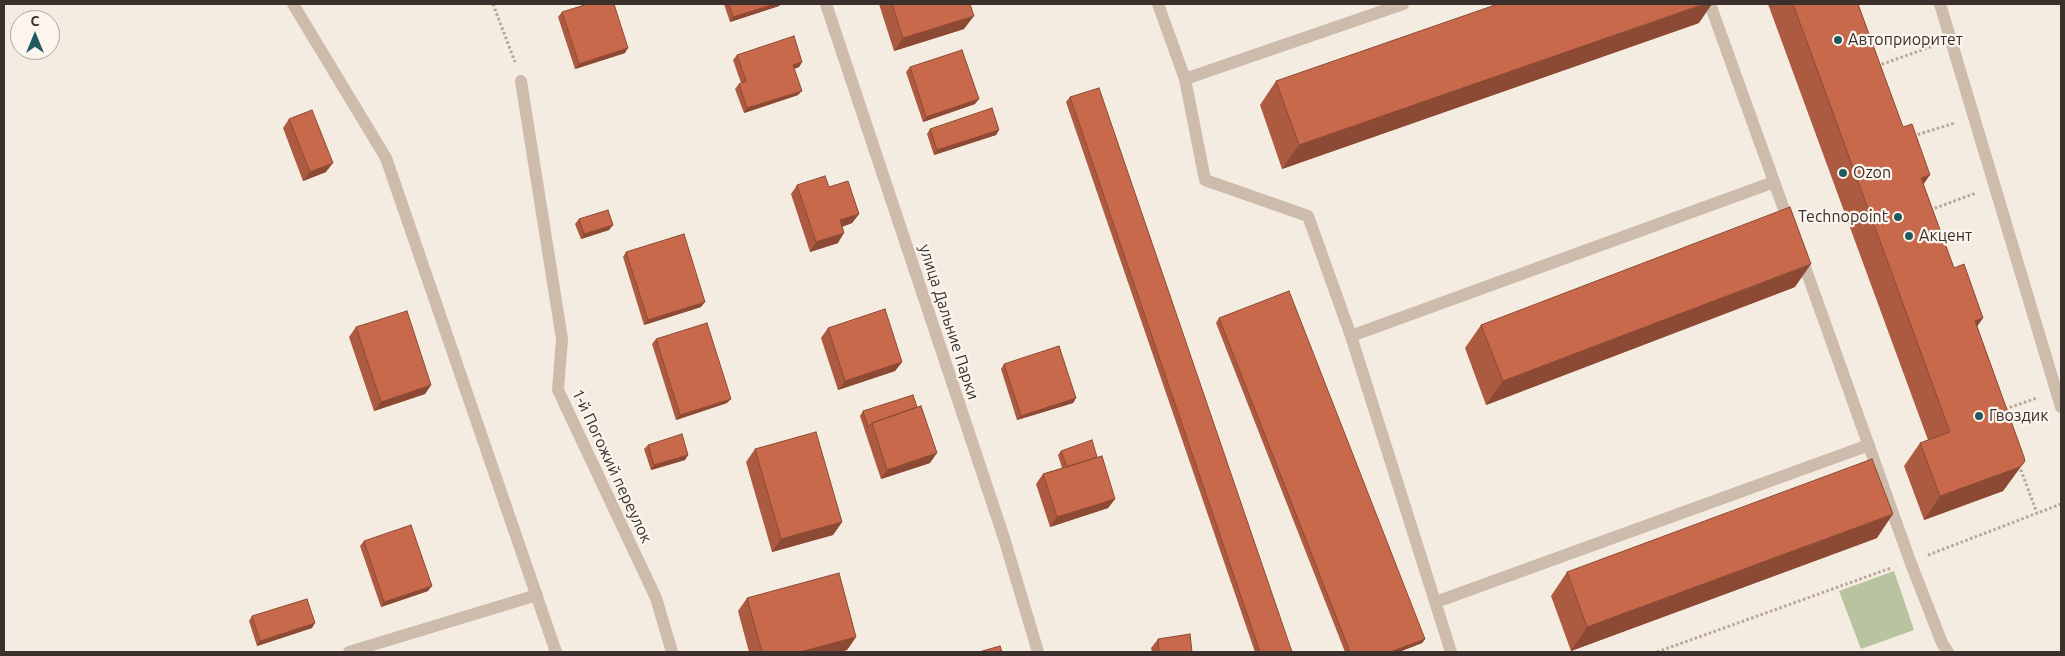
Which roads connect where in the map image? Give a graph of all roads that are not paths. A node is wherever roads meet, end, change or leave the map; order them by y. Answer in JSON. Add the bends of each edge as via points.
{"nodes":[{"id":1,"x":293,"y":4,"type":"edge"},
{"id":2,"x":826,"y":4,"type":"edge"},
{"id":3,"x":1158,"y":4,"type":"edge"},
{"id":4,"x":1403,"y":4,"type":"edge"},
{"id":5,"x":1710,"y":4,"type":"edge"},
{"id":6,"x":1940,"y":4,"type":"edge"},
{"id":7,"x":1186,"y":79,"type":"junction"},
{"id":8,"x":521,"y":81,"type":"road end"},
{"id":9,"x":1774,"y":182,"type":"junction"},
{"id":10,"x":1351,"y":336,"type":"junction"},
{"id":11,"x":2061,"y":408,"type":"edge"},
{"id":12,"x":1868,"y":445,"type":"junction"},
{"id":13,"x":537,"y":595,"type":"junction"},
{"id":14,"x":1436,"y":602,"type":"junction"},
{"id":15,"x":349,"y":652,"type":"edge"},
{"id":16,"x":556,"y":652,"type":"edge"},
{"id":17,"x":672,"y":652,"type":"edge"},
{"id":18,"x":1038,"y":652,"type":"edge"},
{"id":19,"x":1451,"y":652,"type":"edge"},
{"id":20,"x":1948,"y":652,"type":"edge"}],
"edges":[{"from":1,"to":13,"type":"street","via":[[386,158]]},
{"from":2,"to":18,"type":"street","name":"улица Дальние Парки","via":[[1004,538]]},
{"from":3,"to":7,"type":"street"},
{"from":4,"to":7,"type":"street"},
{"from":5,"to":9,"type":"street"},
{"from":6,"to":11,"type":"street"},
{"from":7,"to":10,"type":"street","via":[[1205,180],[1308,216]]},
{"from":8,"to":17,"type":"street","name":"1-й Погожий переулок","via":[[562,339],[558,390],[656,598]]},
{"from":9,"to":10,"type":"street"},
{"from":9,"to":12,"type":"street"},
{"from":10,"to":14,"type":"street"},
{"from":12,"to":14,"type":"street"},
{"from":12,"to":20,"type":"street","via":[[1942,644]]},
{"from":13,"to":15,"type":"street"},
{"from":13,"to":16,"type":"street"},
{"from":14,"to":19,"type":"street"}]}
